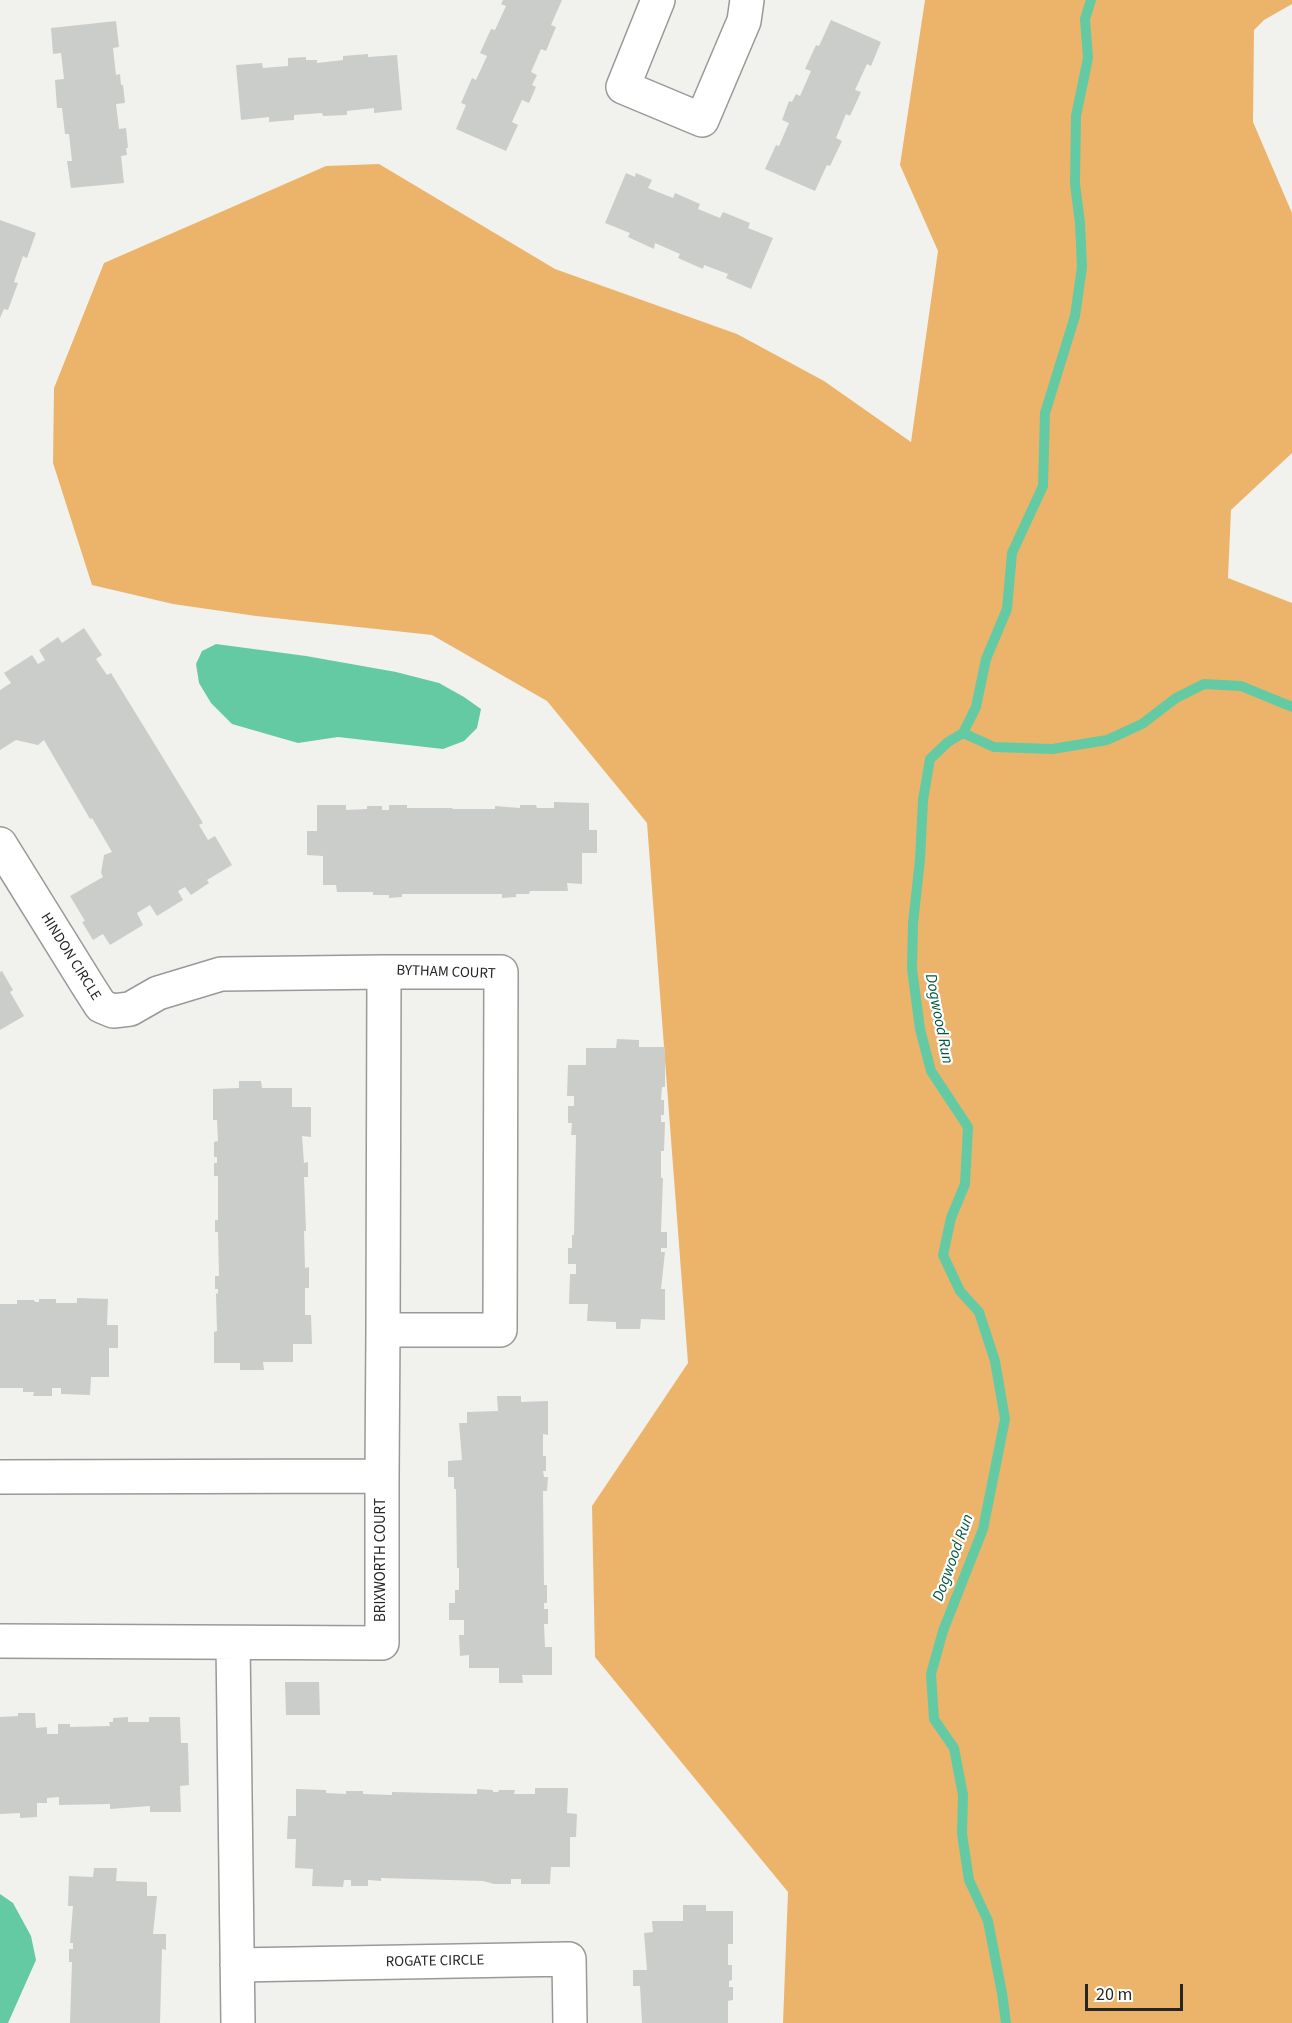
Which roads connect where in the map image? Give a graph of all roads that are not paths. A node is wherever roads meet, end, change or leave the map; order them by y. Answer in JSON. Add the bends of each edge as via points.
{"nodes":[{"id":1,"x":658,"y":0,"type":"edge"},
{"id":2,"x":747,"y":0,"type":"edge"},
{"id":3,"x":0,"y":844,"type":"edge"},
{"id":4,"x":384,"y":972,"type":"junction"},
{"id":5,"x":383,"y":1330,"type":"junction"},
{"id":6,"x":382,"y":1476,"type":"junction"},
{"id":7,"x":0,"y":1477,"type":"edge"},
{"id":8,"x":0,"y":1641,"type":"edge"},
{"id":9,"x":233,"y":1643,"type":"junction"},
{"id":10,"x":237,"y":1965,"type":"junction"},
{"id":11,"x":238,"y":2023,"type":"edge"},
{"id":12,"x":570,"y":2023,"type":"edge"}],
"edges":[{"from":1,"to":2,"type":"street","via":[[623,87],[702,120],[744,21]]},
{"from":3,"to":4,"type":"street","name":"HINDON CIRCLE","via":[[101,1006],[113,1011],[130,1009],[158,993],[221,974]]},
{"from":4,"to":5,"type":"street","name":"BYTHAM COURT"},
{"from":4,"to":5,"type":"street","name":"BYTHAM COURT","via":[[501,972],[501,1139],[500,1330]]},
{"from":5,"to":6,"type":"street","name":"BYTHAM COURT"},
{"from":6,"to":7,"type":"street","name":"BRIXWORTH COURT"},
{"from":6,"to":9,"type":"street","name":"BRIXWORTH COURT","via":[[382,1643]]},
{"from":8,"to":9,"type":"street","name":"BRIXWORTH COURT"},
{"from":9,"to":10,"type":"street"},
{"from":10,"to":11,"type":"street"},
{"from":10,"to":12,"type":"street","name":"ROGATE CIRCLE","via":[[569,1959]]}]}
